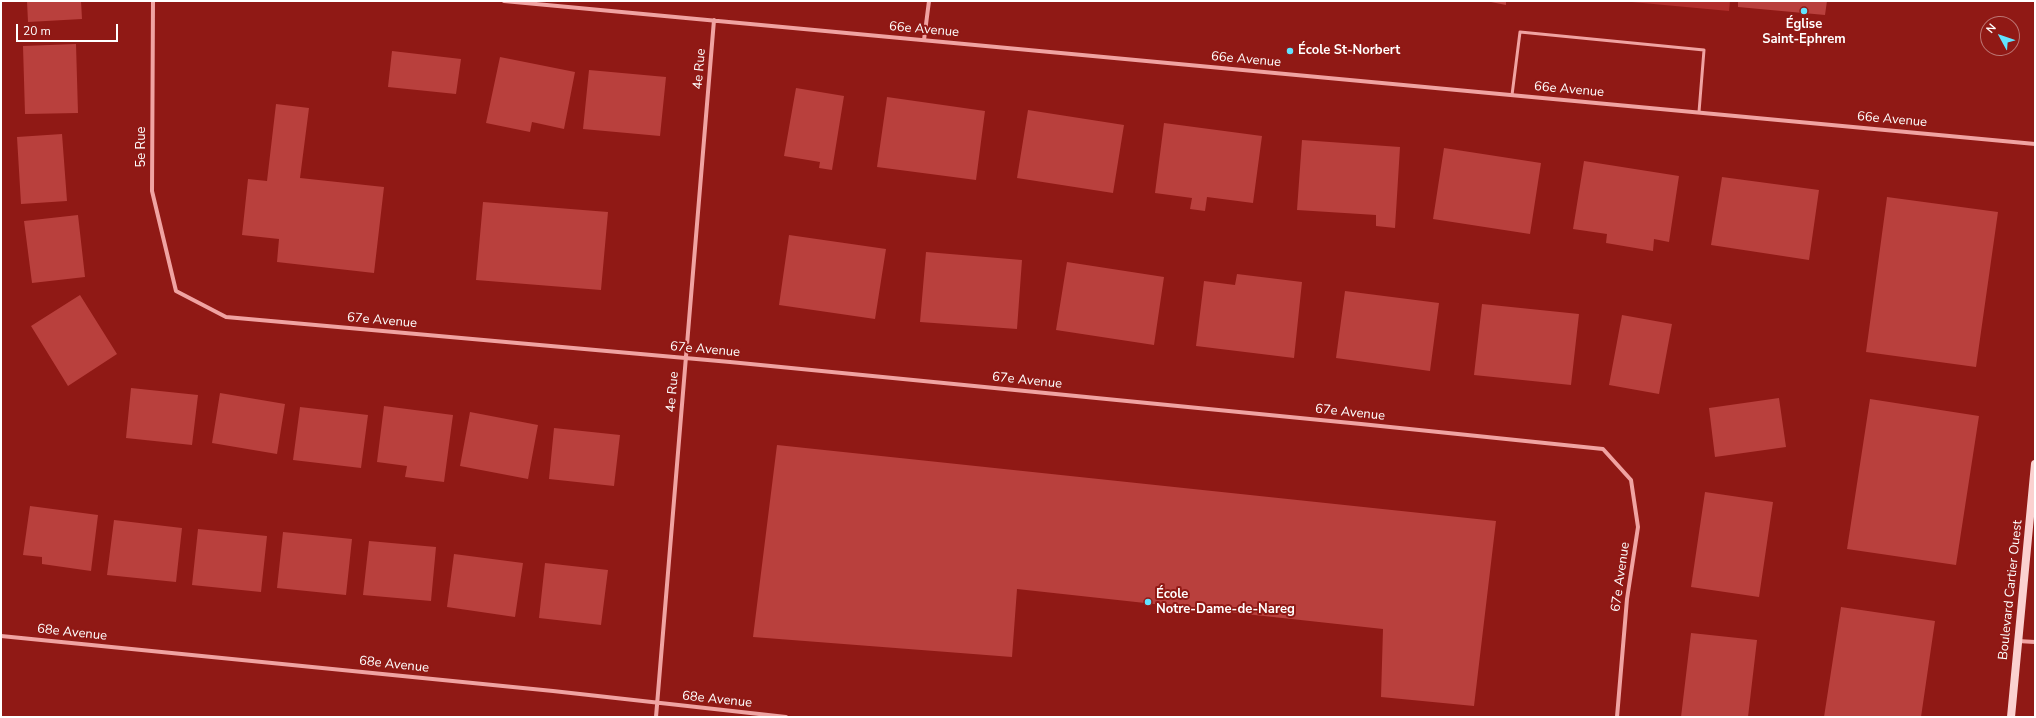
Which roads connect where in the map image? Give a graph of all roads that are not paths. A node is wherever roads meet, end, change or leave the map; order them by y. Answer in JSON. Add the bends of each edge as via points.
{"nodes":[{"id":1,"x":153,"y":1,"type":"edge"},
{"id":2,"x":504,"y":1,"type":"edge"},
{"id":3,"x":929,"y":1,"type":"edge"},
{"id":4,"x":714,"y":20,"type":"junction"},
{"id":5,"x":924,"y":40,"type":"junction"},
{"id":6,"x":1512,"y":95,"type":"junction"},
{"id":7,"x":1700,"y":112,"type":"junction"},
{"id":8,"x":2035,"y":144,"type":"edge"},
{"id":9,"x":176,"y":291,"type":"joint"},
{"id":10,"x":686,"y":358,"type":"junction"},
{"id":11,"x":2035,"y":464,"type":"edge"},
{"id":12,"x":1,"y":636,"type":"edge"},
{"id":13,"x":2018,"y":641,"type":"junction"},
{"id":14,"x":2035,"y":642,"type":"edge"},
{"id":15,"x":657,"y":704,"type":"junction"},
{"id":16,"x":656,"y":717,"type":"edge"},
{"id":17,"x":786,"y":717,"type":"edge"},
{"id":18,"x":1617,"y":717,"type":"edge"},
{"id":19,"x":2011,"y":717,"type":"edge"}],
"edges":[{"from":1,"to":9,"type":"street","name":"5e Rue","via":[[152,191]]},
{"from":2,"to":4,"type":"street","name":"66e Avenue"},
{"from":3,"to":5,"type":"street"},
{"from":4,"to":5,"type":"street","name":"66e Avenue"},
{"from":4,"to":10,"type":"street","name":"4e Rue"},
{"from":5,"to":6,"type":"street","name":"66e Avenue"},
{"from":6,"to":7,"type":"street","name":"66e Avenue"},
{"from":6,"to":7,"type":"lane","via":[[1520,32],[1704,50]]},
{"from":7,"to":8,"type":"street","name":"66e Avenue"},
{"from":9,"to":10,"type":"street","name":"67e Avenue","via":[[226,317]]},
{"from":10,"to":15,"type":"street","name":"4e Rue"},
{"from":10,"to":18,"type":"street","name":"67e Avenue","via":[[1603,449],[1630,480],[1638,527],[1627,599]]},
{"from":11,"to":13,"type":"street","name":"Boulevard Cartier Ouest"},
{"from":12,"to":15,"type":"street","name":"68e Avenue","via":[[553,691]]},
{"from":13,"to":14,"type":"street"},
{"from":13,"to":19,"type":"street","name":"Boulevard Cartier Ouest"},
{"from":15,"to":16,"type":"street","name":"4e Rue"},
{"from":15,"to":17,"type":"street","name":"68e Avenue"}]}
